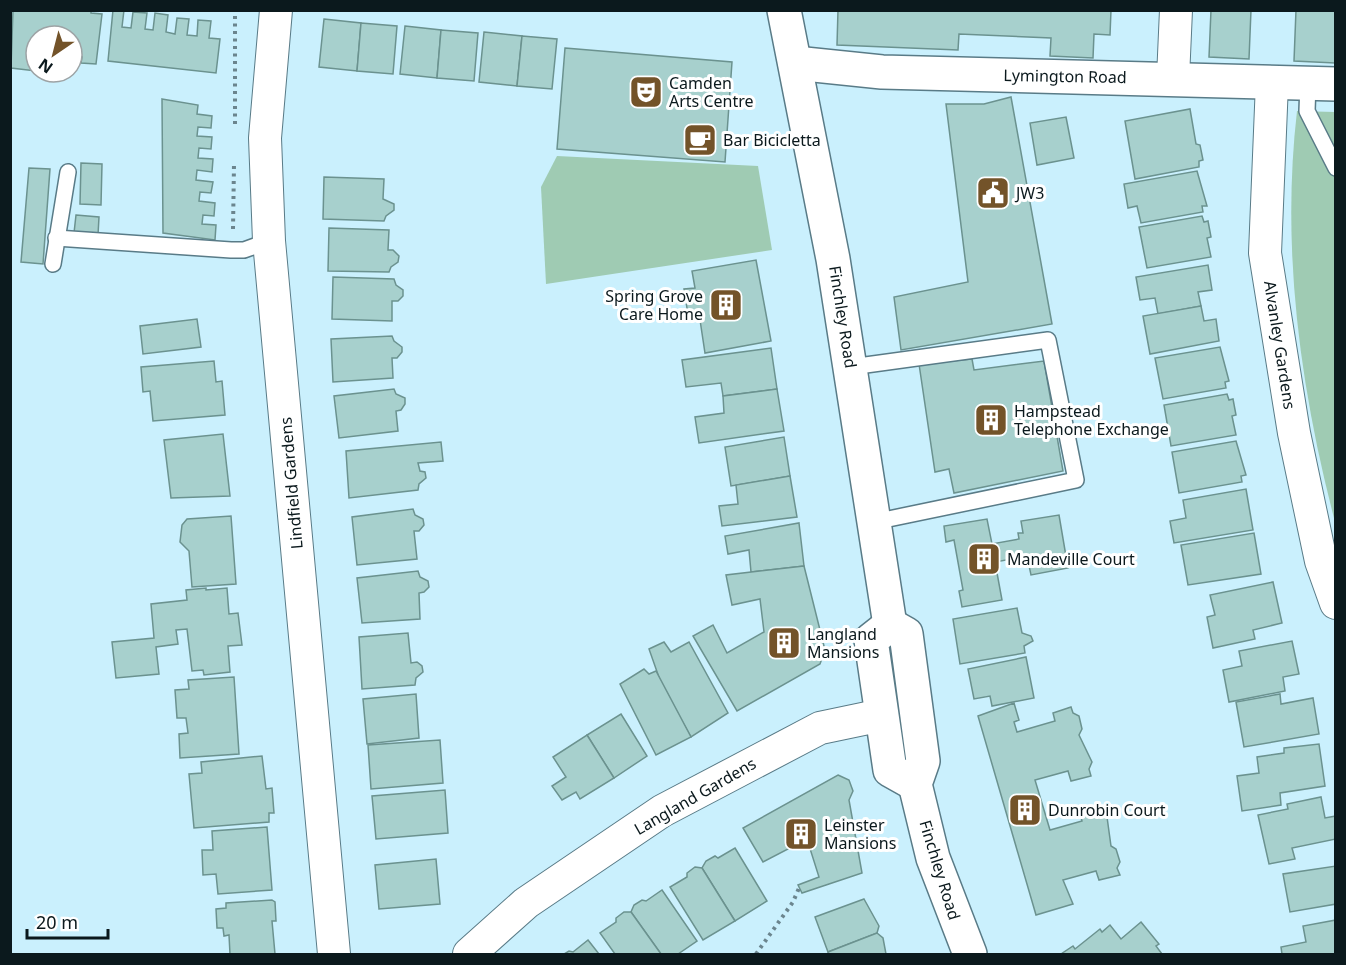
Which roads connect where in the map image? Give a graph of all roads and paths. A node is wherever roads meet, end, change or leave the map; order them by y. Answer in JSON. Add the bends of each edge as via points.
{"nodes":[{"id":1,"x":235,"y":10,"type":"edge"},
{"id":2,"x":276,"y":10,"type":"edge"},
{"id":3,"x":784,"y":10,"type":"edge"},
{"id":4,"x":1176,"y":10,"type":"edge"},
{"id":5,"x":795,"y":63,"type":"junction"},
{"id":6,"x":1173,"y":78,"type":"junction"},
{"id":7,"x":1272,"y":83,"type":"junction"},
{"id":8,"x":1322,"y":83,"type":"edge"},
{"id":9,"x":235,"y":126,"type":"dead end"},
{"id":10,"x":234,"y":159,"type":"dead end"},
{"id":11,"x":1335,"y":168,"type":"edge"},
{"id":12,"x":68,"y":172,"type":"dead end"},
{"id":13,"x":234,"y":212,"type":"dead end"},
{"id":14,"x":56,"y":238,"type":"junction"},
{"id":15,"x":269,"y":241,"type":"junction"},
{"id":16,"x":53,"y":264,"type":"dead end"},
{"id":17,"x":851,"y":367,"type":"junction"},
{"id":18,"x":874,"y":522,"type":"junction"},
{"id":19,"x":1335,"y":603,"type":"edge"},
{"id":20,"x":890,"y":625,"type":"junction"},
{"id":21,"x":882,"y":715,"type":"junction"},
{"id":22,"x":915,"y":784,"type":"junction"},
{"id":23,"x":799,"y":888,"type":"dead end"},
{"id":24,"x":334,"y":954,"type":"edge"},
{"id":25,"x":469,"y":954,"type":"edge"},
{"id":26,"x":756,"y":954,"type":"edge"},
{"id":27,"x":970,"y":954,"type":"edge"}],
"edges":[{"from":1,"to":9,"type":"path"},
{"from":2,"to":15,"type":"street","name":"Lindfield Gardens","via":[[265,138]]},
{"from":3,"to":5,"type":"main road","name":"Finchley Road"},
{"from":4,"to":6,"type":"street"},
{"from":5,"to":6,"type":"main road","name":"Lymington Road","via":[[882,72]]},
{"from":5,"to":17,"type":"main road","name":"Finchley Road"},
{"from":6,"to":7,"type":"main road","name":"Lymington Road"},
{"from":7,"to":8,"type":"main road","name":"Lymington Road"},
{"from":7,"to":19,"type":"street","name":"Alvanley Gardens","via":[[1265,253],[1294,433],[1321,561]]},
{"from":8,"to":11,"type":"lane","via":[[1307,111]]},
{"from":10,"to":13,"type":"path"},
{"from":12,"to":14,"type":"lane"},
{"from":14,"to":15,"type":"lane","via":[[231,250]]},
{"from":14,"to":16,"type":"lane"},
{"from":15,"to":24,"type":"street","name":"Lindfield Gardens"},
{"from":17,"to":18,"type":"main road","name":"Finchley Road"},
{"from":17,"to":18,"type":"lane","via":[[1048,340],[1076,480]]},
{"from":18,"to":20,"type":"main road","name":"Finchley Road"},
{"from":20,"to":21,"type":"main road","via":[[871,640]]},
{"from":20,"to":22,"type":"main road","name":"Finchley Road","via":[[906,634],[923,761]]},
{"from":21,"to":22,"type":"main road","via":[[890,770]]},
{"from":21,"to":25,"type":"street","name":"Langland Gardens","via":[[820,728],[662,811],[526,903]]},
{"from":22,"to":27,"type":"main road","name":"Finchley Road","via":[[933,858]]},
{"from":23,"to":26,"type":"path","via":[[794,902]]}]}
